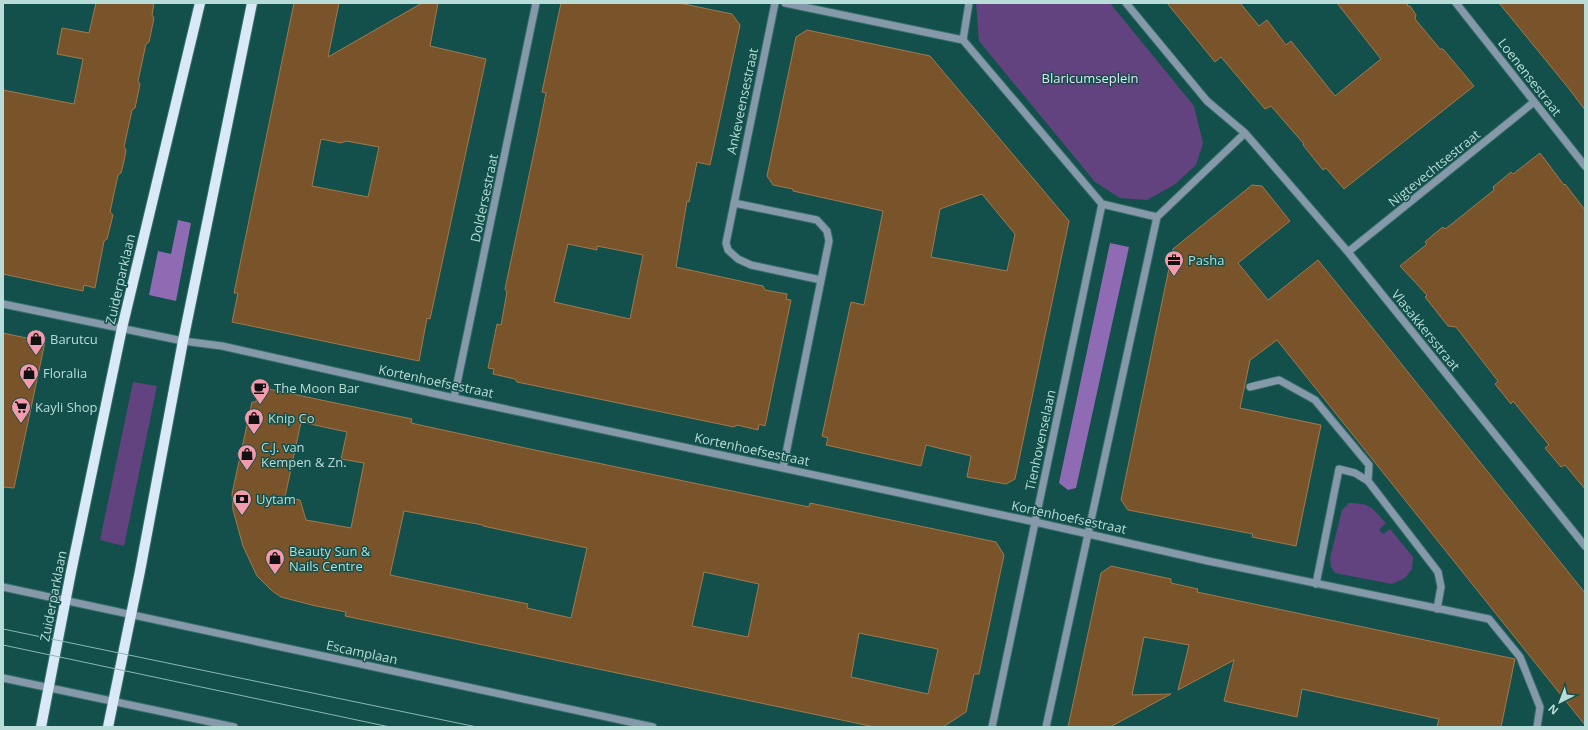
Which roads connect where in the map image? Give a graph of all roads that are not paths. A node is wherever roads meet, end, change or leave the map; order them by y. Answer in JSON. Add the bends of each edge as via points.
{"nodes":[{"id":1,"x":200,"y":3,"type":"edge"},
{"id":2,"x":252,"y":3,"type":"edge"},
{"id":3,"x":536,"y":3,"type":"edge"},
{"id":4,"x":774,"y":3,"type":"edge"},
{"id":5,"x":785,"y":3,"type":"edge"},
{"id":6,"x":969,"y":3,"type":"edge"},
{"id":7,"x":1126,"y":3,"type":"edge"},
{"id":8,"x":1456,"y":3,"type":"edge"},
{"id":9,"x":963,"y":40,"type":"junction"},
{"id":10,"x":1534,"y":102,"type":"junction"},
{"id":11,"x":1245,"y":133,"type":"junction"},
{"id":12,"x":1585,"y":166,"type":"edge"},
{"id":13,"x":734,"y":203,"type":"junction"},
{"id":14,"x":1102,"y":204,"type":"junction"},
{"id":15,"x":1157,"y":217,"type":"junction"},
{"id":16,"x":1348,"y":252,"type":"junction"},
{"id":17,"x":821,"y":280,"type":"junction"},
{"id":18,"x":3,"y":304,"type":"edge"},
{"id":19,"x":122,"y":328,"type":"junction"},
{"id":20,"x":183,"y":341,"type":"junction"},
{"id":21,"x":1250,"y":387,"type":"dead end"},
{"id":22,"x":454,"y":398,"type":"junction"},
{"id":23,"x":783,"y":468,"type":"junction"},
{"id":24,"x":1368,"y":481,"type":"junction"},
{"id":25,"x":1035,"y":522,"type":"junction"},
{"id":26,"x":1089,"y":534,"type":"junction"},
{"id":27,"x":1585,"y":546,"type":"edge"},
{"id":28,"x":1316,"y":584,"type":"junction"},
{"id":29,"x":3,"y":587,"type":"edge"},
{"id":30,"x":66,"y":601,"type":"junction"},
{"id":31,"x":1437,"y":609,"type":"junction"},
{"id":32,"x":131,"y":615,"type":"junction"},
{"id":33,"x":3,"y":678,"type":"edge"},
{"id":34,"x":48,"y":688,"type":"junction"},
{"id":35,"x":113,"y":702,"type":"junction"},
{"id":36,"x":41,"y":727,"type":"edge"},
{"id":37,"x":108,"y":727,"type":"edge"},
{"id":38,"x":234,"y":727,"type":"edge"},
{"id":39,"x":653,"y":727,"type":"edge"},
{"id":40,"x":992,"y":727,"type":"edge"},
{"id":41,"x":1046,"y":727,"type":"edge"},
{"id":42,"x":1537,"y":727,"type":"edge"}],
"edges":[{"from":1,"to":19,"type":"main road","name":"Zuiderparklaan"},
{"from":2,"to":20,"type":"main road"},
{"from":3,"to":22,"type":"street","name":"Doldersestraat"},
{"from":4,"to":13,"type":"street","name":"Ankeveensestraat"},
{"from":5,"to":9,"type":"street"},
{"from":6,"to":9,"type":"street"},
{"from":7,"to":11,"type":"street","via":[[1207,102]]},
{"from":8,"to":10,"type":"street","name":"Loenensestraat"},
{"from":9,"to":14,"type":"street"},
{"from":10,"to":12,"type":"street","name":"Loenensestraat"},
{"from":10,"to":16,"type":"street","name":"Nigtevechtsestraat"},
{"from":11,"to":15,"type":"street"},
{"from":11,"to":16,"type":"street","name":"Vlasakkersstraat"},
{"from":13,"to":17,"type":"street","name":"Ankeveensestraat","via":[[726,243],[728,250],[738,259],[752,265]]},
{"from":13,"to":17,"type":"street","via":[[817,220],[827,231],[830,241]]},
{"from":14,"to":15,"type":"street"},
{"from":14,"to":25,"type":"street","name":"Tienhovenselaan"},
{"from":15,"to":26,"type":"street"},
{"from":16,"to":27,"type":"street","name":"Vlasakkersstraat"},
{"from":17,"to":23,"type":"street"},
{"from":18,"to":19,"type":"street","name":"Kortenhoefsestraat"},
{"from":19,"to":20,"type":"street","name":"Kortenhoefsestraat"},
{"from":19,"to":30,"type":"main road","name":"Zuiderparklaan"},
{"from":20,"to":22,"type":"street","name":"Kortenhoefsestraat","via":[[222,346]]},
{"from":20,"to":32,"type":"main road"},
{"from":21,"to":24,"type":"street","via":[[1279,380],[1315,400],[1369,465]]},
{"from":22,"to":23,"type":"street","name":"Kortenhoefsestraat"},
{"from":23,"to":25,"type":"street","name":"Kortenhoefsestraat"},
{"from":24,"to":28,"type":"street","via":[[1355,472],[1339,469]]},
{"from":24,"to":31,"type":"street","via":[[1438,572],[1441,587]]},
{"from":25,"to":26,"type":"street","name":"Kortenhoefsestraat"},
{"from":25,"to":40,"type":"street","name":"Tienhovenselaan"},
{"from":26,"to":28,"type":"street","name":"Kortenhoefsestraat"},
{"from":26,"to":41,"type":"street"},
{"from":28,"to":31,"type":"street","name":"Kortenhoefsestraat"},
{"from":29,"to":30,"type":"street","name":"Escamplaan"},
{"from":30,"to":32,"type":"street","name":"Escamplaan"},
{"from":30,"to":34,"type":"main road","name":"Zuiderparklaan"},
{"from":31,"to":42,"type":"street","name":"Kortenhoefsestraat","via":[[1490,619],[1520,657],[1540,707]]},
{"from":32,"to":35,"type":"main road"},
{"from":32,"to":39,"type":"street","name":"Escamplaan"},
{"from":33,"to":34,"type":"street"},
{"from":34,"to":35,"type":"street"},
{"from":34,"to":36,"type":"main road","name":"Zuiderparklaan"},
{"from":35,"to":37,"type":"main road"},
{"from":35,"to":38,"type":"street"}]}
